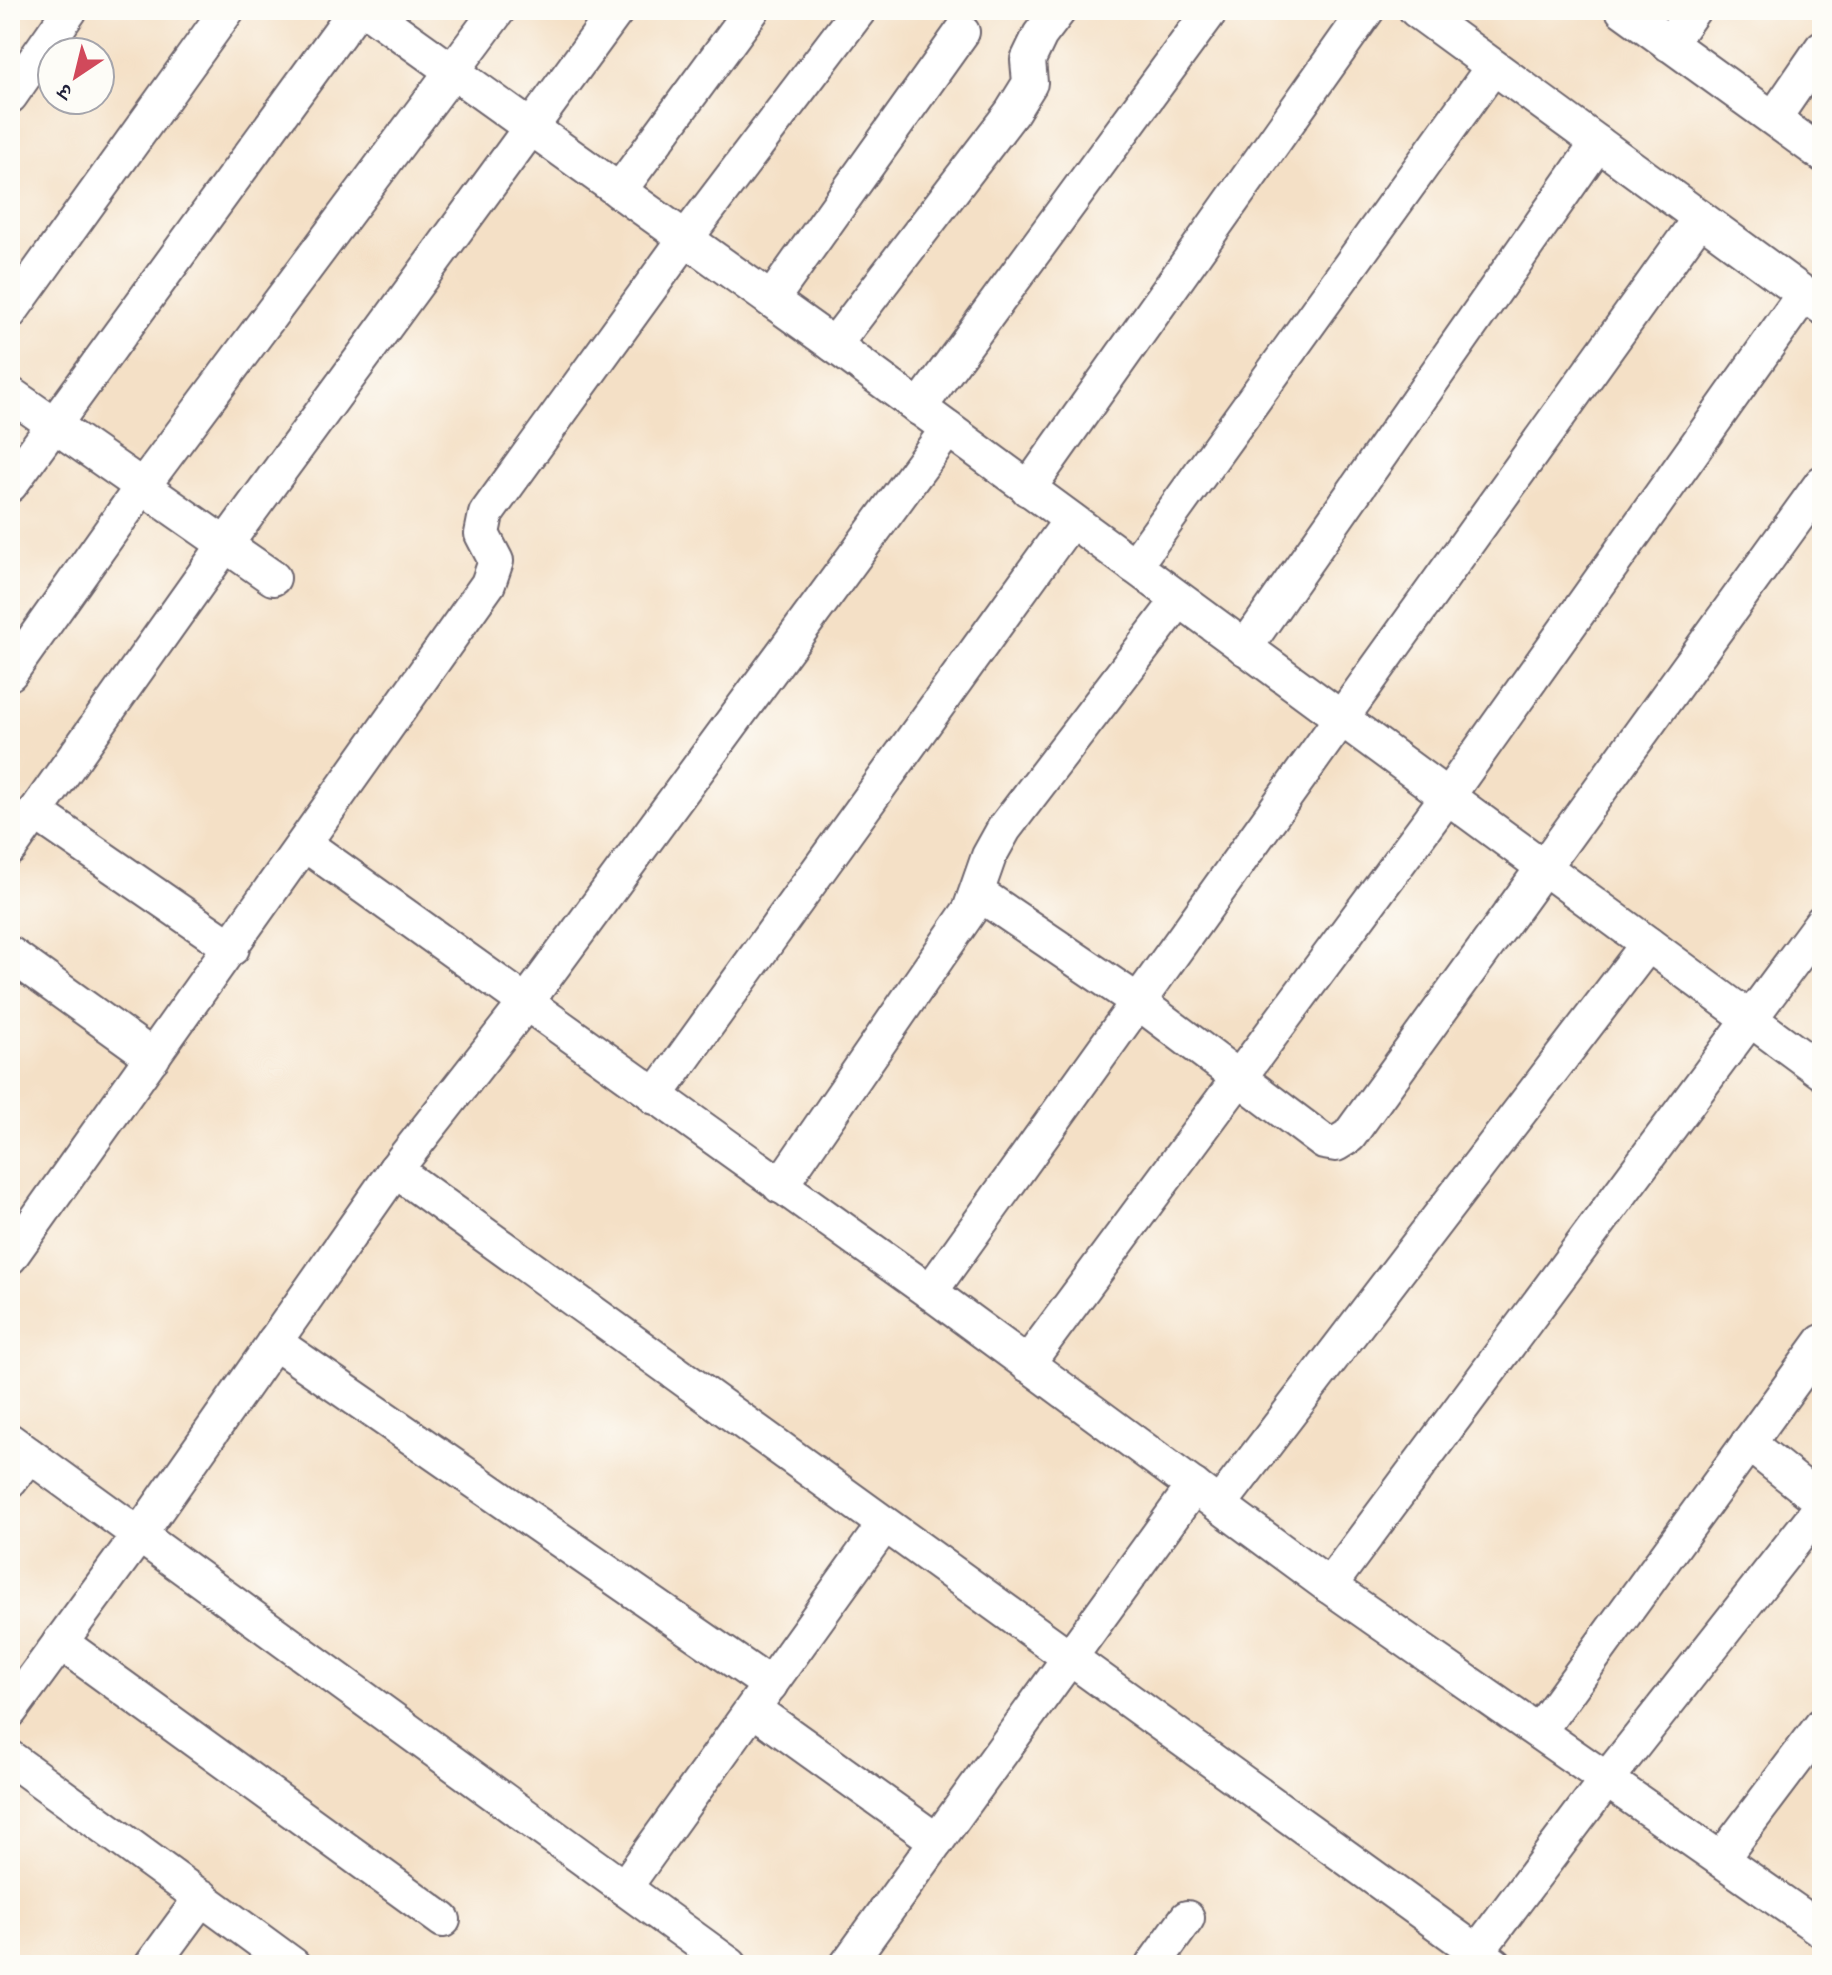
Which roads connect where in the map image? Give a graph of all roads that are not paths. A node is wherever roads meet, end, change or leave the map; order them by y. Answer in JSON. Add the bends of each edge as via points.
{"nodes":[{"id":1,"x":70,"y":10,"type":"edge"},
{"id":2,"x":227,"y":10,"type":"edge"},
{"id":3,"x":356,"y":10,"type":"edge"},
{"id":4,"x":367,"y":10,"type":"edge"},
{"id":5,"x":498,"y":10,"type":"edge"},
{"id":6,"x":617,"y":10,"type":"edge"},
{"id":7,"x":752,"y":10,"type":"edge"},
{"id":8,"x":859,"y":10,"type":"edge"},
{"id":9,"x":1059,"y":10,"type":"edge"},
{"id":10,"x":1211,"y":10,"type":"edge"},
{"id":11,"x":1367,"y":10,"type":"edge"},
{"id":12,"x":1416,"y":10,"type":"edge"},
{"id":13,"x":1623,"y":10,"type":"edge"},
{"id":14,"x":1693,"y":10,"type":"edge"},
{"id":15,"x":962,"y":32,"type":"dead end"},
{"id":16,"x":1669,"y":44,"type":"junction"},
{"id":17,"x":1822,"y":48,"type":"edge"},
{"id":18,"x":1493,"y":67,"type":"junction"},
{"id":19,"x":454,"y":71,"type":"junction"},
{"id":20,"x":10,"y":96,"type":"edge"},
{"id":21,"x":1774,"y":118,"type":"junction"},
{"id":22,"x":531,"y":126,"type":"junction"},
{"id":23,"x":1598,"y":143,"type":"junction"},
{"id":24,"x":1822,"y":154,"type":"edge"},
{"id":25,"x":619,"y":191,"type":"junction"},
{"id":26,"x":1700,"y":218,"type":"junction"},
{"id":27,"x":686,"y":238,"type":"junction"},
{"id":28,"x":771,"y":300,"type":"junction"},
{"id":29,"x":1813,"y":301,"type":"edge"},
{"id":30,"x":10,"y":312,"type":"edge"},
{"id":31,"x":834,"y":345,"type":"junction"},
{"id":32,"x":10,"y":394,"type":"edge"},
{"id":33,"x":919,"y":408,"type":"junction"},
{"id":34,"x":53,"y":424,"type":"junction"},
{"id":35,"x":948,"y":429,"type":"junction"},
{"id":36,"x":1822,"y":483,"type":"edge"},
{"id":37,"x":10,"y":485,"type":"edge"},
{"id":38,"x":142,"y":487,"type":"junction"},
{"id":39,"x":1028,"y":489,"type":"junction"},
{"id":40,"x":1071,"y":520,"type":"junction"},
{"id":41,"x":225,"y":545,"type":"junction"},
{"id":42,"x":1134,"y":566,"type":"junction"},
{"id":43,"x":273,"y":578,"type":"dead end"},
{"id":44,"x":1179,"y":600,"type":"junction"},
{"id":45,"x":1245,"y":648,"type":"junction"},
{"id":46,"x":10,"y":673,"type":"edge"},
{"id":47,"x":1340,"y":719,"type":"junction"},
{"id":48,"x":1447,"y":797,"type":"junction"},
{"id":49,"x":35,"y":812,"type":"junction"},
{"id":50,"x":306,"y":845,"type":"junction"},
{"id":51,"x":10,"y":848,"type":"edge"},
{"id":52,"x":1545,"y":869,"type":"junction"},
{"id":53,"x":978,"y":893,"type":"junction"},
{"id":54,"x":1822,"y":922,"type":"edge"},
{"id":55,"x":1648,"y":944,"type":"junction"},
{"id":56,"x":232,"y":948,"type":"junction"},
{"id":57,"x":10,"y":954,"type":"edge"},
{"id":58,"x":1137,"y":1001,"type":"junction"},
{"id":59,"x":525,"y":1004,"type":"junction"},
{"id":60,"x":1751,"y":1019,"type":"junction"},
{"id":61,"x":153,"y":1057,"type":"junction"},
{"id":62,"x":1822,"y":1072,"type":"edge"},
{"id":63,"x":1240,"y":1080,"type":"junction"},
{"id":64,"x":655,"y":1097,"type":"junction"},
{"id":65,"x":395,"y":1170,"type":"junction"},
{"id":66,"x":780,"y":1186,"type":"junction"},
{"id":67,"x":10,"y":1257,"type":"edge"},
{"id":68,"x":930,"y":1292,"type":"junction"},
{"id":69,"x":274,"y":1342,"type":"junction"},
{"id":70,"x":1822,"y":1342,"type":"edge"},
{"id":71,"x":1027,"y":1364,"type":"junction"},
{"id":72,"x":1748,"y":1443,"type":"junction"},
{"id":73,"x":16,"y":1459,"type":"edge"},
{"id":74,"x":1206,"y":1496,"type":"junction"},
{"id":75,"x":1822,"y":1504,"type":"edge"},
{"id":76,"x":884,"y":1525,"type":"junction"},
{"id":77,"x":139,"y":1535,"type":"junction"},
{"id":78,"x":1329,"y":1586,"type":"junction"},
{"id":79,"x":60,"y":1642,"type":"junction"},
{"id":80,"x":1070,"y":1659,"type":"junction"},
{"id":81,"x":761,"y":1697,"type":"junction"},
{"id":82,"x":10,"y":1711,"type":"edge"},
{"id":83,"x":1822,"y":1725,"type":"edge"},
{"id":84,"x":1539,"y":1731,"type":"junction"},
{"id":85,"x":10,"y":1758,"type":"edge"},
{"id":86,"x":1607,"y":1779,"type":"junction"},
{"id":87,"x":937,"y":1841,"type":"junction"},
{"id":88,"x":1721,"y":1859,"type":"junction"},
{"id":89,"x":624,"y":1888,"type":"junction"},
{"id":90,"x":202,"y":1897,"type":"junction"},
{"id":91,"x":1187,"y":1918,"type":"dead end"},
{"id":92,"x":443,"y":1920,"type":"dead end"},
{"id":93,"x":1822,"y":1930,"type":"edge"},
{"id":94,"x":1486,"y":1959,"type":"edge"},
{"id":95,"x":152,"y":1965,"type":"edge"},
{"id":96,"x":293,"y":1965,"type":"edge"},
{"id":97,"x":730,"y":1965,"type":"edge"},
{"id":98,"x":847,"y":1965,"type":"edge"},
{"id":99,"x":1153,"y":1965,"type":"edge"}],
"edges":[{"from":1,"to":20,"type":"street"},
{"from":2,"to":30,"type":"street"},
{"from":3,"to":34,"type":"street"},
{"from":4,"to":19,"type":"street"},
{"from":5,"to":19,"type":"street"},
{"from":6,"to":22,"type":"street"},
{"from":7,"to":25,"type":"street"},
{"from":8,"to":27,"type":"street"},
{"from":9,"to":31,"type":"street","via":[[1028,60],[1030,83],[1012,112]]},
{"from":10,"to":33,"type":"street"},
{"from":11,"to":39,"type":"street"},
{"from":12,"to":18,"type":"street"},
{"from":13,"to":16,"type":"street"},
{"from":14,"to":16,"type":"street"},
{"from":15,"to":28,"type":"street"},
{"from":16,"to":21,"type":"street"},
{"from":17,"to":21,"type":"street"},
{"from":18,"to":23,"type":"street"},
{"from":18,"to":42,"type":"street"},
{"from":19,"to":22,"type":"street"},
{"from":19,"to":38,"type":"street"},
{"from":21,"to":24,"type":"street"},
{"from":22,"to":25,"type":"street"},
{"from":22,"to":41,"type":"street"},
{"from":23,"to":26,"type":"street"},
{"from":23,"to":45,"type":"street"},
{"from":25,"to":27,"type":"street"},
{"from":26,"to":29,"type":"street"},
{"from":26,"to":47,"type":"street"},
{"from":27,"to":28,"type":"street"},
{"from":27,"to":50,"type":"street","via":[[486,514],[482,534],[496,561],[488,584]]},
{"from":28,"to":31,"type":"street"},
{"from":29,"to":48,"type":"street"},
{"from":31,"to":33,"type":"street"},
{"from":32,"to":34,"type":"street"},
{"from":33,"to":35,"type":"street"},
{"from":34,"to":37,"type":"street"},
{"from":34,"to":38,"type":"street"},
{"from":35,"to":39,"type":"street"},
{"from":35,"to":59,"type":"street"},
{"from":36,"to":52,"type":"street"},
{"from":38,"to":41,"type":"street"},
{"from":38,"to":46,"type":"street"},
{"from":39,"to":40,"type":"street"},
{"from":40,"to":42,"type":"street"},
{"from":40,"to":64,"type":"street"},
{"from":41,"to":43,"type":"street"},
{"from":41,"to":49,"type":"street"},
{"from":42,"to":44,"type":"street"},
{"from":44,"to":45,"type":"street"},
{"from":44,"to":53,"type":"street","via":[[1004,829]]},
{"from":45,"to":47,"type":"street"},
{"from":47,"to":48,"type":"street"},
{"from":47,"to":58,"type":"street"},
{"from":48,"to":52,"type":"street"},
{"from":48,"to":63,"type":"street"},
{"from":49,"to":51,"type":"street"},
{"from":49,"to":56,"type":"street"},
{"from":50,"to":56,"type":"street"},
{"from":50,"to":59,"type":"street"},
{"from":52,"to":55,"type":"street"},
{"from":52,"to":63,"type":"street","via":[[1349,1136],[1336,1144],[1324,1142]]},
{"from":53,"to":58,"type":"street"},
{"from":53,"to":66,"type":"street"},
{"from":54,"to":60,"type":"street"},
{"from":55,"to":60,"type":"street"},
{"from":55,"to":74,"type":"street"},
{"from":56,"to":61,"type":"street"},
{"from":57,"to":61,"type":"street"},
{"from":58,"to":63,"type":"street"},
{"from":58,"to":68,"type":"street"},
{"from":59,"to":64,"type":"street"},
{"from":59,"to":65,"type":"street"},
{"from":60,"to":62,"type":"street"},
{"from":60,"to":78,"type":"street"},
{"from":61,"to":67,"type":"street"},
{"from":63,"to":71,"type":"street"},
{"from":64,"to":66,"type":"street"},
{"from":65,"to":69,"type":"street"},
{"from":65,"to":76,"type":"street"},
{"from":66,"to":68,"type":"street"},
{"from":68,"to":71,"type":"street"},
{"from":69,"to":77,"type":"street"},
{"from":69,"to":81,"type":"street"},
{"from":70,"to":72,"type":"street"},
{"from":71,"to":74,"type":"street"},
{"from":72,"to":75,"type":"street"},
{"from":72,"to":84,"type":"street"},
{"from":73,"to":77,"type":"street"},
{"from":74,"to":78,"type":"street"},
{"from":74,"to":80,"type":"street"},
{"from":75,"to":86,"type":"street"},
{"from":76,"to":80,"type":"street"},
{"from":76,"to":81,"type":"street"},
{"from":77,"to":79,"type":"street"},
{"from":77,"to":89,"type":"street"},
{"from":78,"to":84,"type":"street"},
{"from":79,"to":82,"type":"street"},
{"from":79,"to":92,"type":"street"},
{"from":80,"to":87,"type":"street"},
{"from":80,"to":94,"type":"street"},
{"from":81,"to":87,"type":"street"},
{"from":81,"to":89,"type":"street"},
{"from":83,"to":88,"type":"street"},
{"from":84,"to":86,"type":"street"},
{"from":85,"to":90,"type":"street"},
{"from":86,"to":88,"type":"street"},
{"from":86,"to":94,"type":"street"},
{"from":87,"to":98,"type":"street"},
{"from":88,"to":93,"type":"street"},
{"from":89,"to":97,"type":"street"},
{"from":90,"to":95,"type":"street"},
{"from":90,"to":96,"type":"street"},
{"from":91,"to":99,"type":"street"}]}
